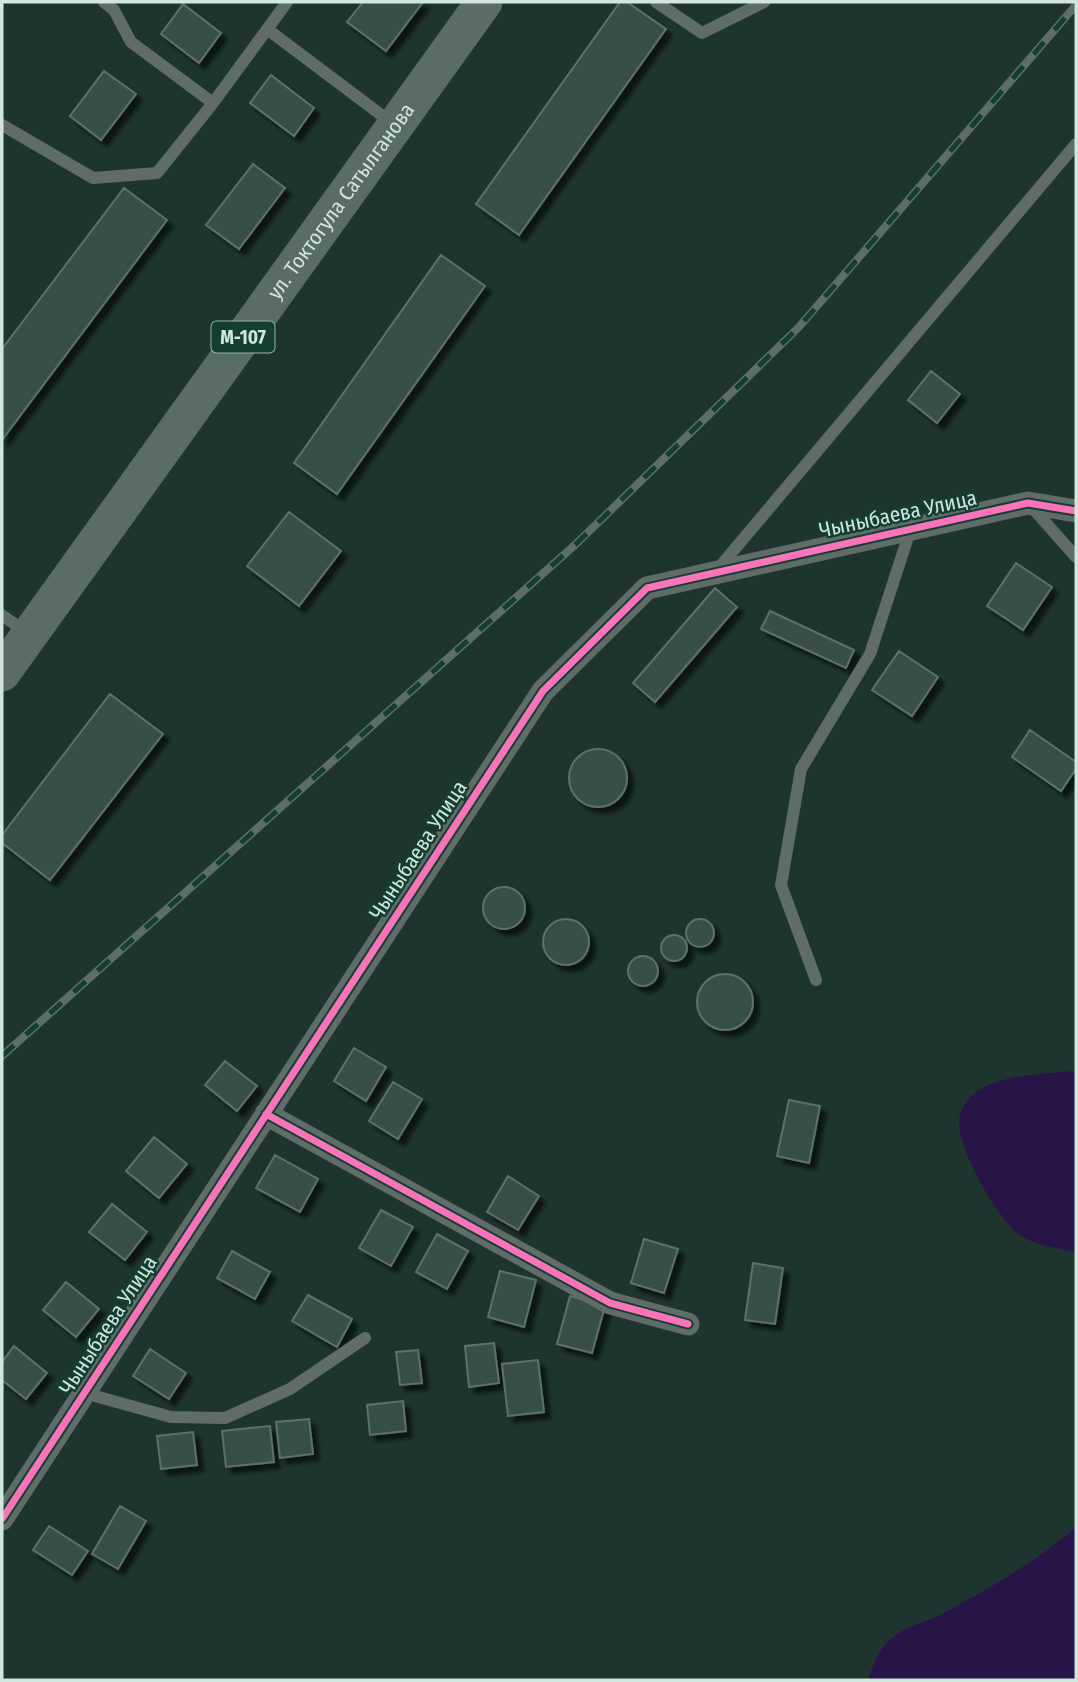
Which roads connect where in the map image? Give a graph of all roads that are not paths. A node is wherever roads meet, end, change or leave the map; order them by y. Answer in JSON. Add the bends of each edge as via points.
{"nodes":[{"id":1,"x":104,"y":2,"type":"edge"},
{"id":2,"x":287,"y":2,"type":"edge"},
{"id":3,"x":484,"y":2,"type":"edge"},
{"id":4,"x":656,"y":2,"type":"edge"},
{"id":5,"x":764,"y":2,"type":"edge"},
{"id":6,"x":267,"y":29,"type":"junction"},
{"id":7,"x":212,"y":103,"type":"junction"},
{"id":8,"x":2,"y":125,"type":"edge"},
{"id":9,"x":395,"y":126,"type":"junction"},
{"id":10,"x":1076,"y":144,"type":"edge"},
{"id":11,"x":1028,"y":503,"type":"junction"},
{"id":12,"x":1076,"y":511,"type":"edge"},
{"id":13,"x":911,"y":528,"type":"junction"},
{"id":14,"x":1076,"y":557,"type":"edge"},
{"id":15,"x":715,"y":573,"type":"junction"},
{"id":16,"x":15,"y":625,"type":"edge"},
{"id":17,"x":2,"y":673,"type":"edge"},
{"id":18,"x":816,"y":980,"type":"dead end"},
{"id":19,"x":266,"y":1114,"type":"junction"},
{"id":20,"x":688,"y":1324,"type":"dead end"},
{"id":21,"x":366,"y":1338,"type":"dead end"},
{"id":22,"x":84,"y":1393,"type":"junction"},
{"id":23,"x":2,"y":1519,"type":"edge"}],
"edges":[{"from":1,"to":7,"type":"lane","via":[[114,10],[131,42]]},
{"from":2,"to":6,"type":"lane"},
{"from":3,"to":9,"type":"main road","name":"ул. Токтогула Сатылганова","number":"М-107"},
{"from":4,"to":5,"type":"lane","via":[[702,33]]},
{"from":6,"to":7,"type":"lane"},
{"from":6,"to":9,"type":"lane"},
{"from":7,"to":8,"type":"lane","via":[[157,173],[93,177]]},
{"from":9,"to":16,"type":"main road","name":"ул. Токтогула Сатылганова","number":"М-107"},
{"from":10,"to":15,"type":"lane"},
{"from":11,"to":12,"type":"street","name":"Чыныбаева Улица"},
{"from":11,"to":13,"type":"street","name":"Чыныбаева Улица"},
{"from":11,"to":14,"type":"lane"},
{"from":13,"to":15,"type":"street","name":"Чыныбаева Улица"},
{"from":13,"to":18,"type":"lane","via":[[870,654],[802,769],[781,885]]},
{"from":15,"to":19,"type":"street","name":"Чыныбаева Улица","via":[[647,587],[543,691]]},
{"from":16,"to":17,"type":"main road","name":"ул. Токтогула Сатылганова","number":"М-107"},
{"from":19,"to":20,"type":"street","via":[[610,1303]]},
{"from":19,"to":22,"type":"street","name":"Чыныбаева Улица"},
{"from":21,"to":22,"type":"lane","via":[[290,1389],[225,1418],[172,1417]]},
{"from":22,"to":23,"type":"street","name":"Чыныбаева Улица"}]}
